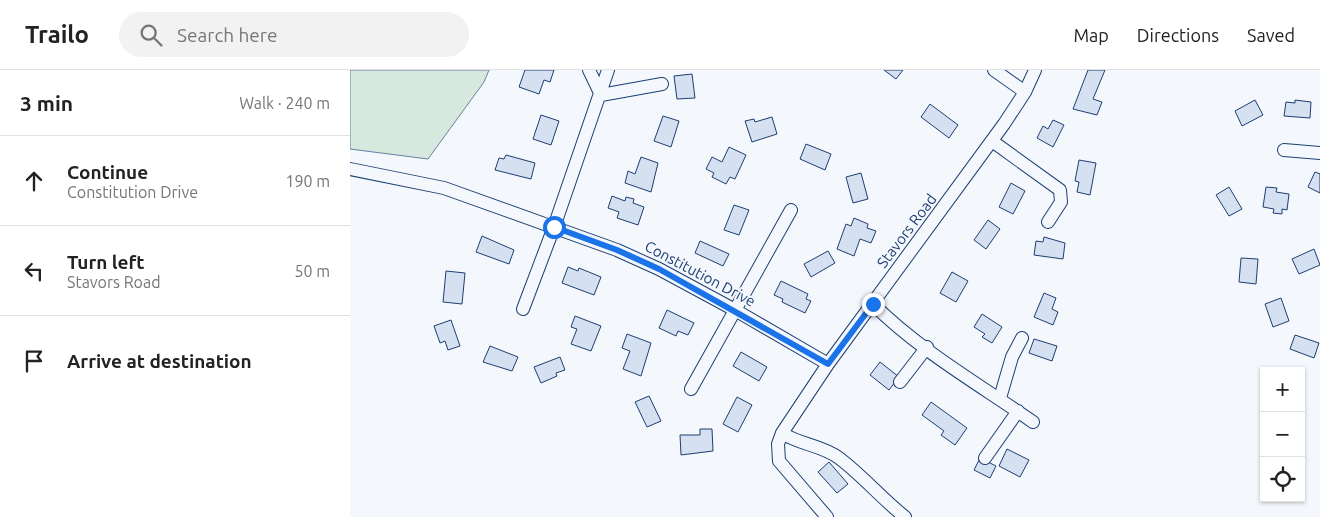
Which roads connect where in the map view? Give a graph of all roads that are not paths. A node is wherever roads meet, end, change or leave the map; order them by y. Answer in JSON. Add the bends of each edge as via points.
{"nodes":[{"id":1,"x":589,"y":70,"type":"edge"},
{"id":2,"x":608,"y":70,"type":"edge"},
{"id":3,"x":994,"y":70,"type":"edge"},
{"id":4,"x":1036,"y":70,"type":"edge"},
{"id":5,"x":662,"y":84,"type":"dead end"},
{"id":6,"x":1025,"y":92,"type":"junction"},
{"id":7,"x":601,"y":95,"type":"junction"},
{"id":8,"x":992,"y":141,"type":"junction"},
{"id":9,"x":1284,"y":150,"type":"dead end"},
{"id":10,"x":1320,"y":153,"type":"edge"},
{"id":11,"x":350,"y":169,"type":"edge"},
{"id":12,"x":791,"y":210,"type":"dead end"},
{"id":13,"x":1048,"y":222,"type":"dead end"},
{"id":14,"x":554,"y":227,"type":"junction"},
{"id":15,"x":873,"y":304,"type":"junction"},
{"id":16,"x":523,"y":309,"type":"dead end"},
{"id":17,"x":736,"y":310,"type":"junction"},
{"id":18,"x":1022,"y":338,"type":"dead end"},
{"id":19,"x":927,"y":347,"type":"junction"},
{"id":20,"x":828,"y":364,"type":"junction"},
{"id":21,"x":900,"y":382,"type":"dead end"},
{"id":22,"x":691,"y":390,"type":"dead end"},
{"id":23,"x":1000,"y":398,"type":"junction"},
{"id":24,"x":1018,"y":411,"type":"junction"},
{"id":25,"x":1033,"y":422,"type":"dead end"},
{"id":26,"x":782,"y":433,"type":"junction"},
{"id":27,"x":984,"y":458,"type":"dead end"},
{"id":28,"x":827,"y":517,"type":"edge"},
{"id":29,"x":905,"y":517,"type":"edge"}],
"edges":[{"from":1,"to":7,"type":"street"},
{"from":2,"to":7,"type":"street"},
{"from":3,"to":6,"type":"street"},
{"from":4,"to":6,"type":"street","name":"Stavors Road"},
{"from":5,"to":7,"type":"street"},
{"from":6,"to":8,"type":"street","name":"Stavors Road"},
{"from":7,"to":14,"type":"street"},
{"from":8,"to":13,"type":"street","via":[[1060,190],[1062,202]]},
{"from":8,"to":15,"type":"street","name":"Stavors Road"},
{"from":9,"to":10,"type":"street"},
{"from":11,"to":14,"type":"street","name":"Constitution Drive","via":[[444,188]]},
{"from":12,"to":17,"type":"street"},
{"from":14,"to":16,"type":"street"},
{"from":14,"to":17,"type":"street","name":"Constitution Drive","via":[[626,254]]},
{"from":15,"to":19,"type":"street"},
{"from":15,"to":20,"type":"street","name":"Stavors Road"},
{"from":17,"to":20,"type":"street","name":"Constitution Drive"},
{"from":17,"to":22,"type":"street"},
{"from":18,"to":23,"type":"street","via":[[1012,357]]},
{"from":19,"to":21,"type":"street"},
{"from":19,"to":23,"type":"street"},
{"from":20,"to":26,"type":"street","name":"Stavors Road"},
{"from":23,"to":24,"type":"street"},
{"from":24,"to":25,"type":"street"},
{"from":24,"to":27,"type":"street"},
{"from":26,"to":28,"type":"street","name":"Stavors Road","via":[[778,444],[779,462]]},
{"from":26,"to":29,"type":"street","via":[[838,458]]}]}
